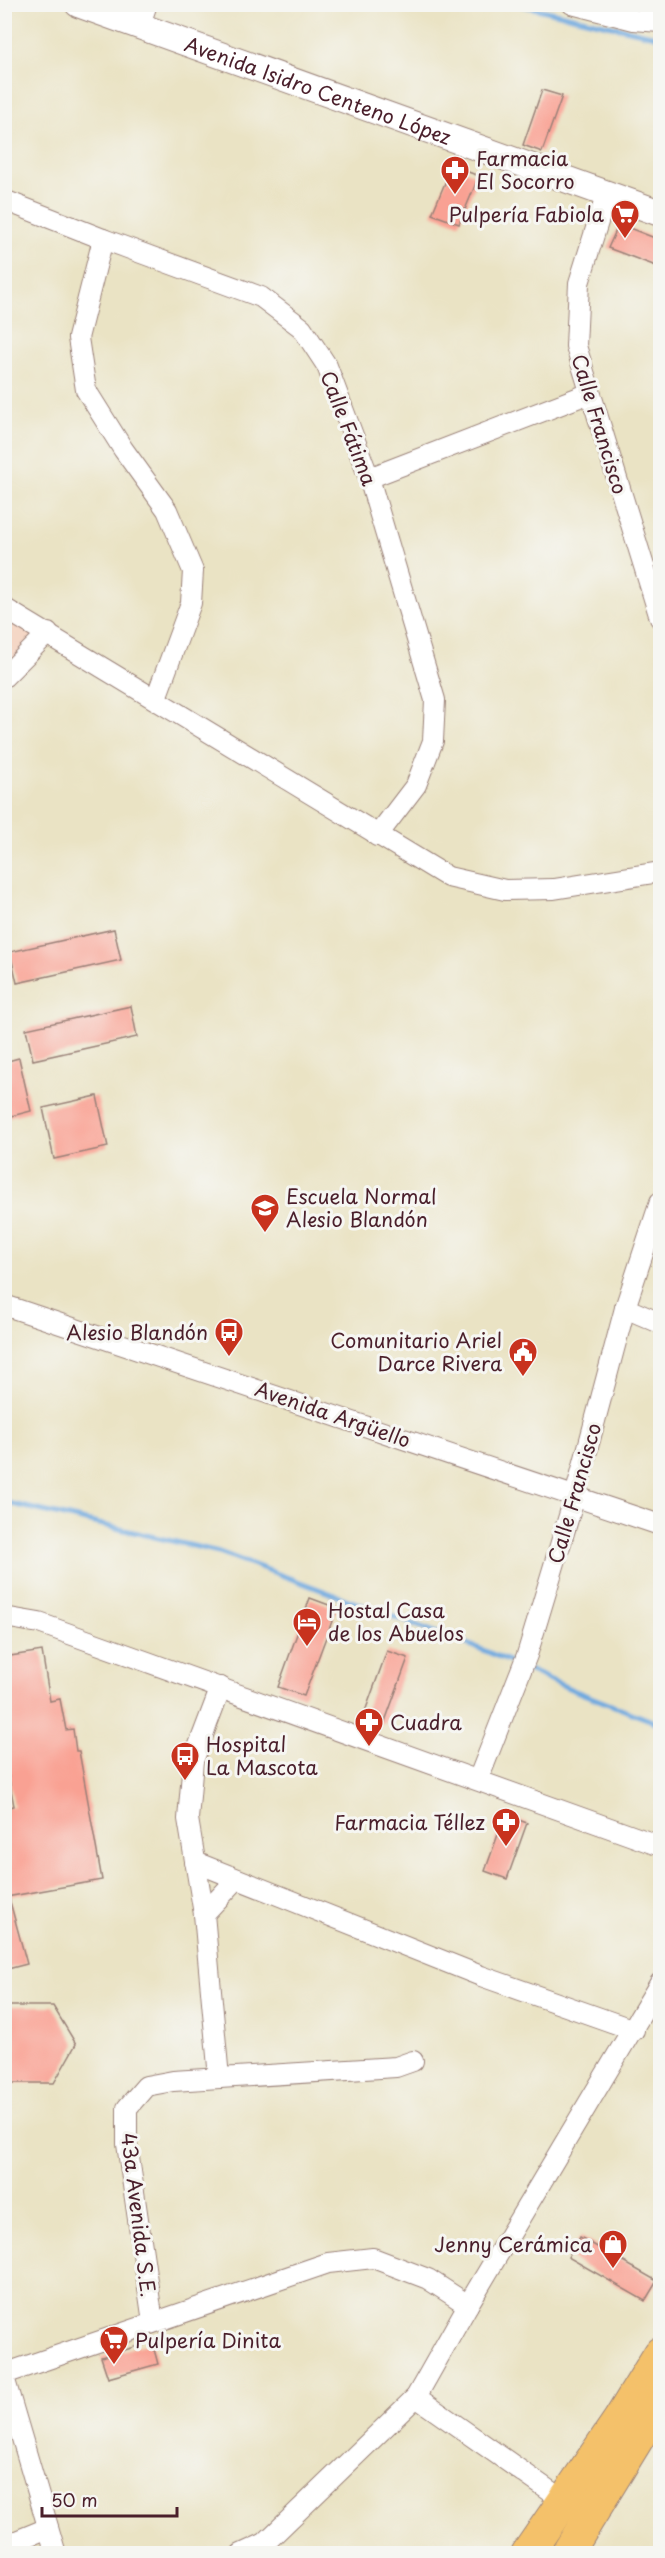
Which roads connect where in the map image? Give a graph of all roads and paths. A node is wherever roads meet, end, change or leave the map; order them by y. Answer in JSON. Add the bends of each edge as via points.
{"nodes":[{"id":1,"x":78,"y":4,"type":"edge"},
{"id":2,"x":572,"y":4,"type":"edge"},
{"id":3,"x":640,"y":12,"type":"edge"},
{"id":4,"x":143,"y":16,"type":"edge"},
{"id":5,"x":660,"y":22,"type":"edge"},
{"id":6,"x":607,"y":193,"type":"junction"},
{"id":7,"x":4,"y":200,"type":"edge"},
{"id":8,"x":660,"y":213,"type":"edge"},
{"id":9,"x":103,"y":239,"type":"junction"},
{"id":10,"x":590,"y":393,"type":"junction"},
{"id":11,"x":369,"y":478,"type":"junction"},
{"id":12,"x":4,"y":608,"type":"edge"},
{"id":13,"x":660,"y":618,"type":"edge"},
{"id":14,"x":48,"y":633,"type":"junction"},
{"id":15,"x":4,"y":677,"type":"edge"},
{"id":16,"x":156,"y":698,"type":"junction"},
{"id":17,"x":378,"y":836,"type":"junction"},
{"id":18,"x":660,"y":872,"type":"edge"},
{"id":19,"x":660,"y":1202,"type":"edge"},
{"id":20,"x":4,"y":1305,"type":"edge"},
{"id":21,"x":625,"y":1308,"type":"junction"},
{"id":22,"x":660,"y":1323,"type":"edge"},
{"id":23,"x":575,"y":1496,"type":"junction"},
{"id":24,"x":660,"y":1525,"type":"edge"},
{"id":25,"x":4,"y":1617,"type":"edge"},
{"id":26,"x":221,"y":1687,"type":"junction"},
{"id":27,"x":478,"y":1780,"type":"junction"},
{"id":28,"x":660,"y":1846,"type":"edge"},
{"id":29,"x":195,"y":1862,"type":"junction"},
{"id":30,"x":236,"y":1880,"type":"junction"},
{"id":31,"x":204,"y":1914,"type":"junction"},
{"id":32,"x":660,"y":1983,"type":"edge"},
{"id":33,"x":634,"y":2030,"type":"junction"},
{"id":34,"x":413,"y":2061,"type":"dead end"},
{"id":35,"x":219,"y":2078,"type":"junction"},
{"id":36,"x":468,"y":2305,"type":"junction"},
{"id":37,"x":153,"y":2322,"type":"junction"},
{"id":38,"x":660,"y":2353,"type":"edge"},
{"id":39,"x":4,"y":2376,"type":"edge"},
{"id":40,"x":416,"y":2397,"type":"junction"},
{"id":41,"x":660,"y":2402,"type":"edge"},
{"id":42,"x":564,"y":2502,"type":"junction"},
{"id":43,"x":48,"y":2528,"type":"junction"},
{"id":44,"x":4,"y":2546,"type":"edge"},
{"id":45,"x":56,"y":2553,"type":"edge"},
{"id":46,"x":241,"y":2553,"type":"edge"},
{"id":47,"x":527,"y":2553,"type":"edge"},
{"id":48,"x":567,"y":2553,"type":"edge"}],
"edges":[{"from":1,"to":4,"type":"street","name":"Avenida Isidro Centeno López"},
{"from":2,"to":3,"type":"street"},
{"from":3,"to":5,"type":"street"},
{"from":4,"to":6,"type":"street","name":"Avenida Isidro Centeno López"},
{"from":6,"to":8,"type":"street","name":"Avenida Isidro Centeno López"},
{"from":6,"to":10,"type":"street","name":"Calle Francisco","via":[[579,283],[576,346]]},
{"from":7,"to":9,"type":"street","name":"Calle Fátima"},
{"from":9,"to":11,"type":"street","name":"Calle Fátima","via":[[261,297],[302,328],[327,366]]},
{"from":9,"to":16,"type":"street","via":[[78,338],[86,390],[167,510],[193,571],[191,603]]},
{"from":10,"to":11,"type":"street"},
{"from":10,"to":13,"type":"street","name":"Calle Francisco"},
{"from":11,"to":17,"type":"street","name":"Calle Fátima","via":[[435,700],[433,741],[416,785]]},
{"from":12,"to":14,"type":"street"},
{"from":14,"to":15,"type":"street"},
{"from":14,"to":16,"type":"street"},
{"from":16,"to":17,"type":"street"},
{"from":17,"to":18,"type":"street","via":[[448,877],[505,890],[554,889]]},
{"from":19,"to":21,"type":"street","name":"Calle Francisco"},
{"from":20,"to":23,"type":"street","name":"Avenida Argüello"},
{"from":21,"to":22,"type":"street"},
{"from":21,"to":23,"type":"street","name":"Calle Francisco"},
{"from":23,"to":24,"type":"street","name":"Avenida Argüello"},
{"from":23,"to":27,"type":"street","name":"Calle Francisco","via":[[527,1654]]},
{"from":25,"to":26,"type":"street","via":[[39,1623]]},
{"from":26,"to":27,"type":"street"},
{"from":26,"to":29,"type":"street","via":[[193,1761],[188,1819]]},
{"from":27,"to":28,"type":"street"},
{"from":29,"to":30,"type":"street"},
{"from":29,"to":31,"type":"street"},
{"from":30,"to":31,"type":"street"},
{"from":30,"to":33,"type":"street","via":[[481,1976]]},
{"from":31,"to":35,"type":"street"},
{"from":32,"to":33,"type":"street"},
{"from":33,"to":36,"type":"street"},
{"from":34,"to":35,"type":"street","via":[[396,2067]]},
{"from":35,"to":37,"type":"street","name":"43a Avenida S.E.","via":[[146,2086],[127,2108],[127,2144]]},
{"from":36,"to":37,"type":"street","via":[[428,2279],[373,2258],[328,2263]]},
{"from":36,"to":40,"type":"street"},
{"from":37,"to":39,"type":"street"},
{"from":38,"to":42,"type":"main road"},
{"from":39,"to":43,"type":"street"},
{"from":40,"to":42,"type":"street"},
{"from":40,"to":46,"type":"street","via":[[264,2543]]},
{"from":41,"to":48,"type":"main road"},
{"from":42,"to":47,"type":"main road"},
{"from":43,"to":44,"type":"street"},
{"from":43,"to":45,"type":"street"}]}
